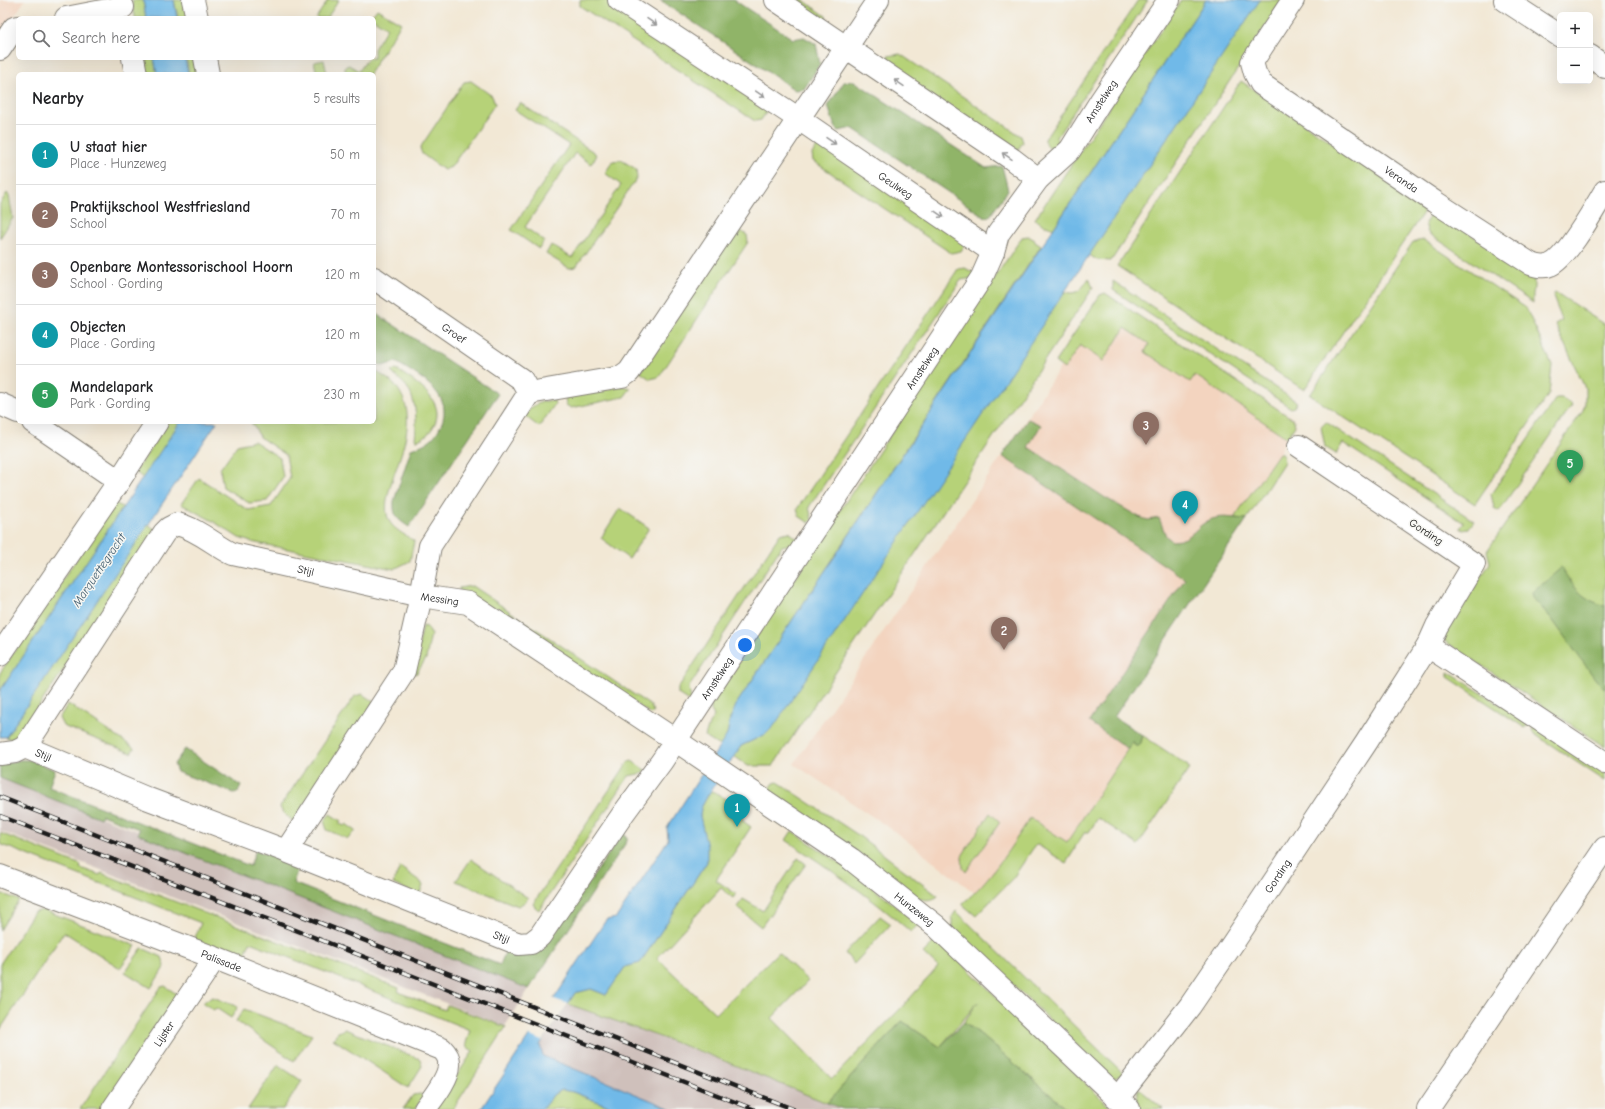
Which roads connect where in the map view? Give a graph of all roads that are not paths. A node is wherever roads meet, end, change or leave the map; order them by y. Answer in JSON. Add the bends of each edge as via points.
{"nodes":[{"id":1,"x":193,"y":0,"type":"edge"},
{"id":2,"x":619,"y":0,"type":"edge"},
{"id":3,"x":776,"y":0,"type":"edge"},
{"id":4,"x":878,"y":0,"type":"edge"},
{"id":5,"x":1169,"y":0,"type":"edge"},
{"id":6,"x":1293,"y":0,"type":"edge"},
{"id":7,"x":1505,"y":0,"type":"edge"},
{"id":8,"x":123,"y":8,"type":"edge"},
{"id":9,"x":77,"y":16,"type":"edge"},
{"id":10,"x":197,"y":16,"type":"edge"},
{"id":11,"x":16,"y":28,"type":"edge"},
{"id":12,"x":1557,"y":34,"type":"edge"},
{"id":13,"x":846,"y":47,"type":"junction"},
{"id":14,"x":0,"y":49,"type":"edge"},
{"id":15,"x":1593,"y":58,"type":"edge"},
{"id":16,"x":133,"y":60,"type":"edge"},
{"id":17,"x":205,"y":60,"type":"edge"},
{"id":18,"x":1605,"y":66,"type":"edge"},
{"id":19,"x":136,"y":72,"type":"edge"},
{"id":20,"x":208,"y":72,"type":"edge"},
{"id":21,"x":799,"y":119,"type":"junction"},
{"id":22,"x":1038,"y":179,"type":"junction"},
{"id":23,"x":1605,"y":191,"type":"edge"},
{"id":24,"x":993,"y":252,"type":"junction"},
{"id":25,"x":376,"y":279,"type":"edge"},
{"id":26,"x":530,"y":393,"type":"junction"},
{"id":27,"x":0,"y":404,"type":"edge"},
{"id":28,"x":16,"y":411,"type":"edge"},
{"id":29,"x":36,"y":424,"type":"edge"},
{"id":30,"x":156,"y":424,"type":"edge"},
{"id":31,"x":1299,"y":446,"type":"dead end"},
{"id":32,"x":119,"y":481,"type":"junction"},
{"id":33,"x":421,"y":596,"type":"junction"},
{"id":34,"x":1428,"y":646,"type":"junction"},
{"id":35,"x":0,"y":655,"type":"edge"},
{"id":36,"x":675,"y":740,"type":"junction"},
{"id":37,"x":25,"y":747,"type":"junction"},
{"id":38,"x":0,"y":754,"type":"edge"},
{"id":39,"x":1605,"y":763,"type":"edge"},
{"id":40,"x":1605,"y":848,"type":"edge"},
{"id":41,"x":286,"y":851,"type":"junction"},
{"id":42,"x":0,"y":876,"type":"edge"},
{"id":43,"x":215,"y":958,"type":"junction"},
{"id":44,"x":1123,"y":1104,"type":"edge"},
{"id":45,"x":114,"y":1109,"type":"edge"},
{"id":46,"x":426,"y":1109,"type":"edge"},
{"id":47,"x":1428,"y":1109,"type":"edge"}],
"edges":[{"from":1,"to":10,"type":"street"},
{"from":2,"to":21,"type":"street","name":"Geulweg","one_way":true},
{"from":3,"to":13,"type":"street"},
{"from":4,"to":13,"type":"street"},
{"from":5,"to":22,"type":"street","name":"Amstelweg","via":[[1070,150]]},
{"from":6,"to":23,"type":"street","name":"Veranda","via":[[1252,62],[1261,84],[1531,264],[1548,266],[1563,255]]},
{"from":7,"to":12,"type":"street"},
{"from":8,"to":9,"type":"street"},
{"from":11,"to":14,"type":"street"},
{"from":13,"to":21,"type":"street"},
{"from":22,"to":13,"type":"street","one_way":true},
{"from":15,"to":18,"type":"street"},
{"from":16,"to":19,"type":"street"},
{"from":17,"to":20,"type":"street"},
{"from":21,"to":24,"type":"street","name":"Geulweg","one_way":true},
{"from":21,"to":26,"type":"street","via":[[629,372],[622,377]]},
{"from":22,"to":24,"type":"street","name":"Amstelweg","via":[[998,234]]},
{"from":24,"to":36,"type":"street","name":"Amstelweg","via":[[982,277]]},
{"from":25,"to":26,"type":"street","name":"Groef","via":[[522,380]]},
{"from":26,"to":33,"type":"street","name":"Messing","via":[[430,546]]},
{"from":27,"to":28,"type":"street"},
{"from":29,"to":32,"type":"street"},
{"from":30,"to":32,"type":"street"},
{"from":31,"to":34,"type":"street","name":"Gording","via":[[1474,564]]},
{"from":32,"to":35,"type":"street"},
{"from":33,"to":36,"type":"street","name":"Messing","via":[[468,603]]},
{"from":33,"to":37,"type":"street","name":"Stijl","via":[[233,554],[194,530],[177,524],[164,533]]},
{"from":33,"to":41,"type":"street","via":[[404,671]]},
{"from":34,"to":39,"type":"street"},
{"from":34,"to":44,"type":"street","name":"Gording"},
{"from":36,"to":41,"type":"street","name":"Stijl","via":[[540,936],[530,943],[519,944]]},
{"from":36,"to":44,"type":"street","name":"Hunzeweg","via":[[851,859],[936,926]]},
{"from":37,"to":38,"type":"street","name":"Stijl","via":[[15,752]]},
{"from":37,"to":41,"type":"street","name":"Stijl","via":[[146,798]]},
{"from":40,"to":47,"type":"street"},
{"from":42,"to":43,"type":"street","name":"Palissade"},
{"from":43,"to":45,"type":"street","name":"Lijster"},
{"from":43,"to":46,"type":"street","name":"Palissade","via":[[442,1048],[450,1065],[446,1077]]}]}
